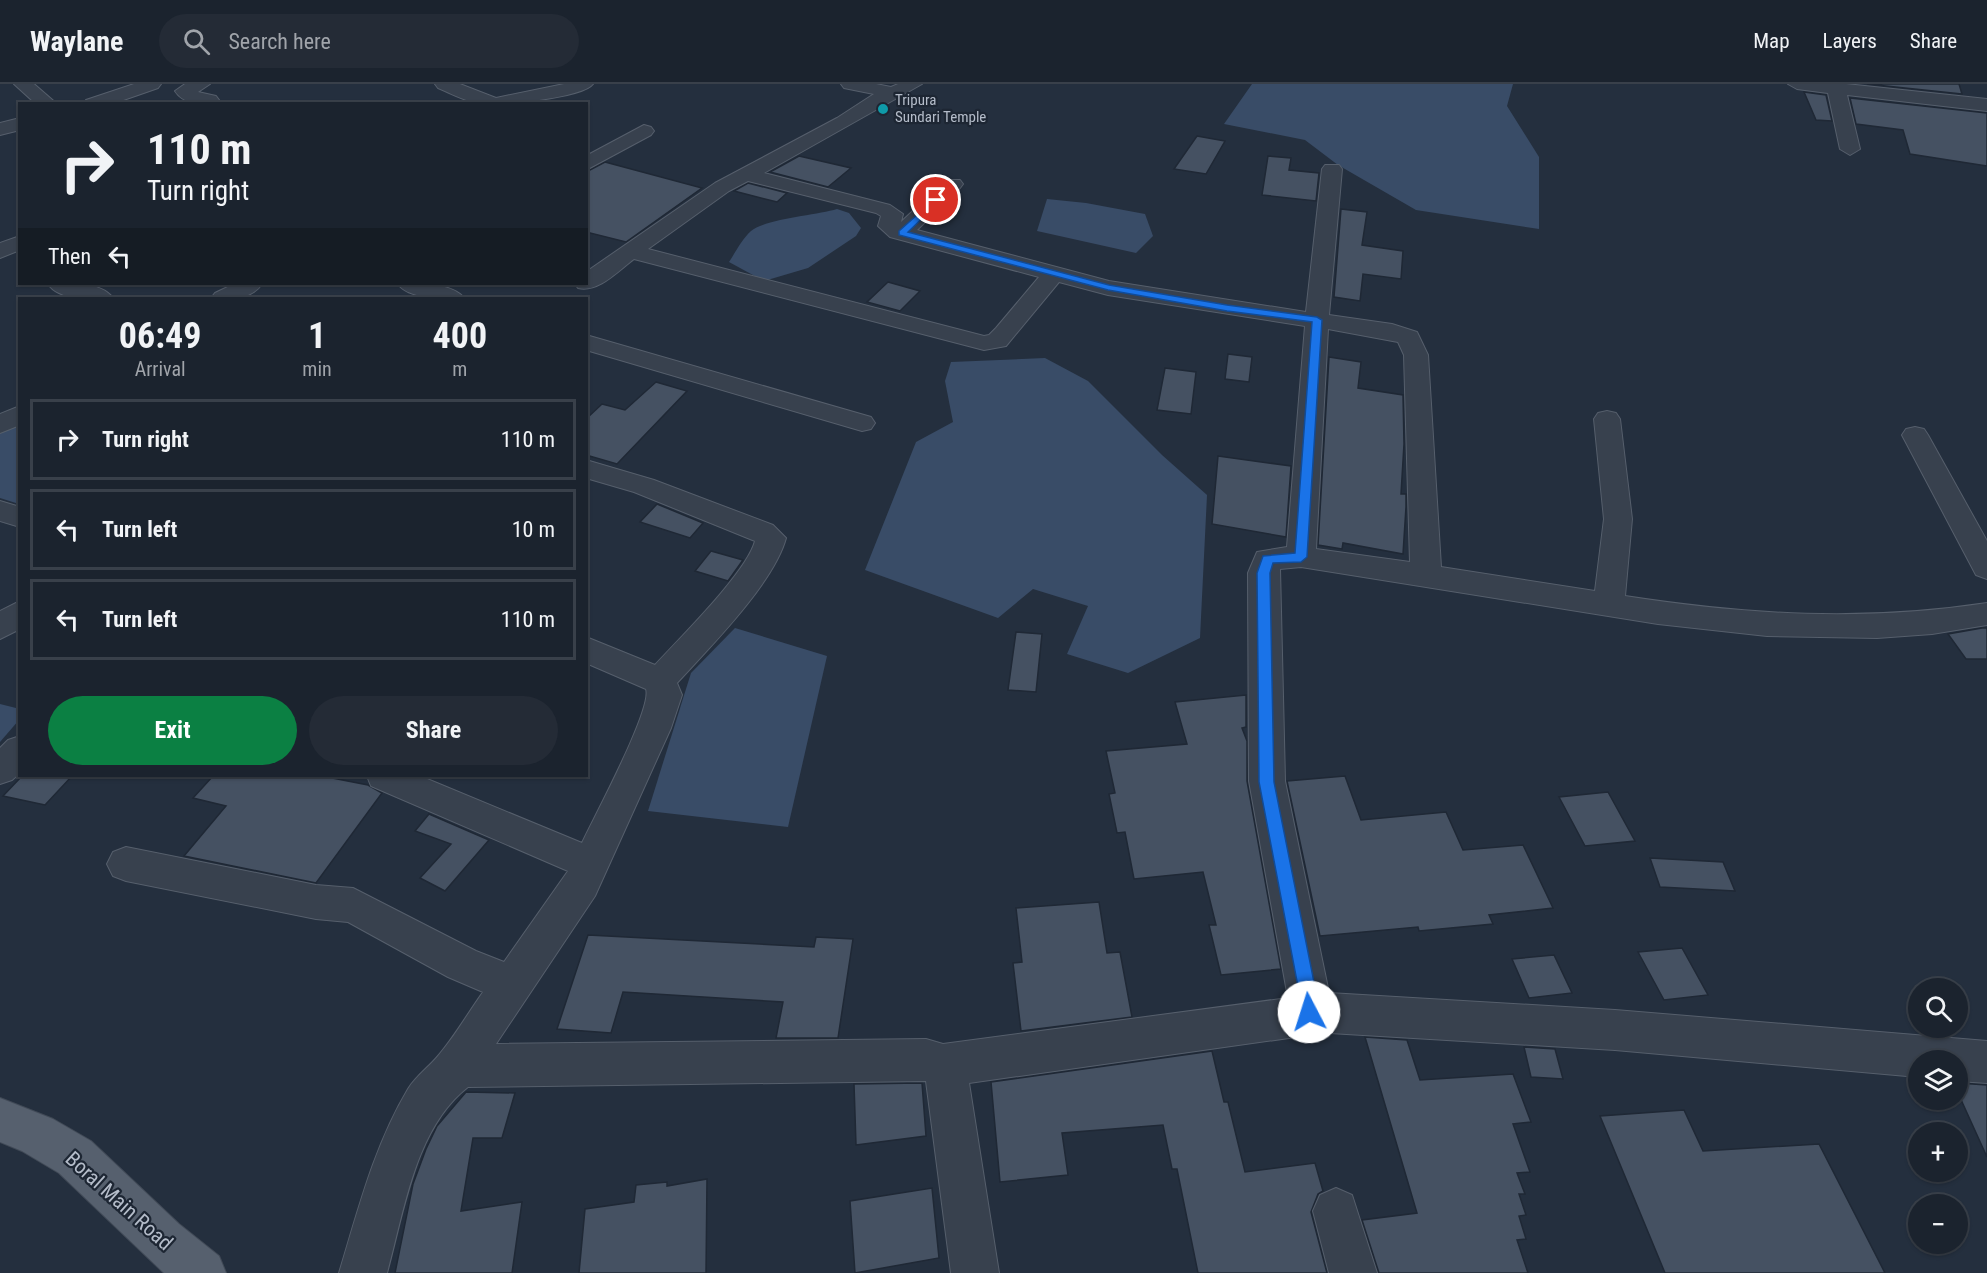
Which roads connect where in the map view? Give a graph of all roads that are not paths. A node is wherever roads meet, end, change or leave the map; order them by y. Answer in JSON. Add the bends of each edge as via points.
{"nodes":[{"id":1,"x":23,"y":84,"type":"edge"},
{"id":2,"x":152,"y":84,"type":"edge"},
{"id":3,"x":201,"y":84,"type":"edge"},
{"id":4,"x":444,"y":84,"type":"edge"},
{"id":5,"x":584,"y":84,"type":"edge"},
{"id":6,"x":850,"y":84,"type":"edge"},
{"id":7,"x":913,"y":84,"type":"edge"},
{"id":8,"x":1797,"y":84,"type":"edge"},
{"id":9,"x":1834,"y":86,"type":"edge"},
{"id":10,"x":888,"y":93,"type":"junction"},
{"id":11,"x":46,"y":102,"type":"edge"},
{"id":12,"x":99,"y":102,"type":"edge"},
{"id":13,"x":207,"y":102,"type":"edge"},
{"id":14,"x":491,"y":102,"type":"edge"},
{"id":15,"x":501,"y":102,"type":"edge"},
{"id":16,"x":1987,"y":105,"type":"edge"},
{"id":17,"x":18,"y":124,"type":"edge"},
{"id":18,"x":0,"y":129,"type":"edge"},
{"id":19,"x":644,"y":131,"type":"dead end"},
{"id":20,"x":1850,"y":149,"type":"dead end"},
{"id":21,"x":588,"y":163,"type":"edge"},
{"id":22,"x":1332,"y":169,"type":"dead end"},
{"id":23,"x":745,"y":174,"type":"junction"},
{"id":24,"x":953,"y":184,"type":"dead end"},
{"id":25,"x":902,"y":233,"type":"junction"},
{"id":26,"x":18,"y":244,"type":"edge"},
{"id":27,"x":632,"y":252,"type":"junction"},
{"id":28,"x":4,"y":260,"type":"edge"},
{"id":29,"x":1053,"y":274,"type":"junction"},
{"id":30,"x":588,"y":282,"type":"edge"},
{"id":31,"x":62,"y":285,"type":"edge"},
{"id":32,"x":249,"y":285,"type":"edge"},
{"id":33,"x":412,"y":285,"type":"edge"},
{"id":34,"x":98,"y":297,"type":"edge"},
{"id":35,"x":225,"y":297,"type":"edge"},
{"id":36,"x":449,"y":297,"type":"edge"},
{"id":37,"x":1317,"y":320,"type":"junction"},
{"id":38,"x":588,"y":343,"type":"edge"},
{"id":39,"x":18,"y":415,"type":"edge"},
{"id":40,"x":1607,"y":419,"type":"dead end"},
{"id":41,"x":861,"y":423,"type":"dead end"},
{"id":42,"x":0,"y":425,"type":"edge"},
{"id":43,"x":1915,"y":435,"type":"dead end"},
{"id":44,"x":588,"y":470,"type":"edge"},
{"id":45,"x":0,"y":511,"type":"edge"},
{"id":46,"x":18,"y":516,"type":"edge"},
{"id":47,"x":1301,"y":557,"type":"junction"},
{"id":48,"x":1987,"y":568,"type":"edge"},
{"id":49,"x":1426,"y":574,"type":"junction"},
{"id":50,"x":1609,"y":604,"type":"junction"},
{"id":51,"x":18,"y":614,"type":"edge"},
{"id":52,"x":1987,"y":614,"type":"edge"},
{"id":53,"x":0,"y":627,"type":"edge"},
{"id":54,"x":588,"y":650,"type":"edge"},
{"id":55,"x":660,"y":681,"type":"junction"},
{"id":56,"x":18,"y":752,"type":"edge"},
{"id":57,"x":0,"y":770,"type":"edge"},
{"id":58,"x":386,"y":777,"type":"edge"},
{"id":59,"x":126,"y":864,"type":"dead end"},
{"id":60,"x":591,"y":864,"type":"junction"},
{"id":61,"x":514,"y":985,"type":"junction"},
{"id":62,"x":1309,"y":1012,"type":"junction"},
{"id":63,"x":1987,"y":1062,"type":"edge"},
{"id":64,"x":943,"y":1065,"type":"junction"},
{"id":65,"x":454,"y":1070,"type":"junction"},
{"id":66,"x":0,"y":1120,"type":"edge"},
{"id":67,"x":1336,"y":1211,"type":"dead end"},
{"id":68,"x":202,"y":1273,"type":"edge"},
{"id":69,"x":363,"y":1273,"type":"edge"},
{"id":70,"x":975,"y":1273,"type":"edge"},
{"id":71,"x":1353,"y":1273,"type":"edge"}],
"edges":[{"from":1,"to":11,"type":"street"},
{"from":2,"to":12,"type":"street"},
{"from":3,"to":13,"type":"street","via":[[184,91],[210,100]]},
{"from":4,"to":14,"type":"street"},
{"from":5,"to":15,"type":"street"},
{"from":6,"to":10,"type":"street"},
{"from":7,"to":10,"type":"street","via":[[901,92]]},
{"from":8,"to":9,"type":"street"},
{"from":9,"to":16,"type":"street"},
{"from":9,"to":20,"type":"street"},
{"from":10,"to":23,"type":"street","via":[[844,122]]},
{"from":17,"to":18,"type":"street"},
{"from":19,"to":21,"type":"street"},
{"from":22,"to":37,"type":"street"},
{"from":23,"to":25,"type":"street","via":[[883,209],[892,214],[890,228]]},
{"from":23,"to":27,"type":"street","via":[[707,196]]},
{"from":24,"to":25,"type":"street"},
{"from":25,"to":29,"type":"street"},
{"from":26,"to":28,"type":"street"},
{"from":27,"to":29,"type":"street","via":[[984,344],[1005,333]]},
{"from":27,"to":30,"type":"street"},
{"from":29,"to":37,"type":"street","via":[[1108,288]]},
{"from":31,"to":34,"type":"street"},
{"from":32,"to":35,"type":"street"},
{"from":33,"to":36,"type":"street"},
{"from":37,"to":47,"type":"street"},
{"from":37,"to":49,"type":"street","via":[[1392,331],[1408,337],[1414,348]]},
{"from":38,"to":41,"type":"street"},
{"from":39,"to":42,"type":"street"},
{"from":40,"to":50,"type":"street","via":[[1618,519]]},
{"from":43,"to":48,"type":"street"},
{"from":44,"to":55,"type":"street","via":[[645,486],[771,538],[769,550],[742,588]]},
{"from":45,"to":46,"type":"street"},
{"from":47,"to":49,"type":"street"},
{"from":47,"to":62,"type":"street","via":[[1272,558],[1264,566],[1265,754],[1270,805]]},
{"from":49,"to":50,"type":"street"},
{"from":50,"to":52,"type":"street","via":[[1763,626],[1823,628],[1910,625]]},
{"from":51,"to":53,"type":"street"},
{"from":54,"to":55,"type":"street"},
{"from":55,"to":60,"type":"street","via":[[665,695],[654,728]]},
{"from":56,"to":57,"type":"street"},
{"from":58,"to":60,"type":"street"},
{"from":59,"to":61,"type":"street","via":[[316,902],[353,905],[462,964]]},
{"from":60,"to":61,"type":"street","via":[[563,914]]},
{"from":61,"to":65,"type":"street"},
{"from":62,"to":63,"type":"street","via":[[1615,1030]]},
{"from":62,"to":64,"type":"street","via":[[1177,1035]]},
{"from":64,"to":65,"type":"street","via":[[926,1060],[891,1060],[468,1065]]},
{"from":64,"to":70,"type":"street"},
{"from":65,"to":69,"type":"street","via":[[436,1086],[407,1135]]},
{"from":66,"to":68,"type":"main road","name":"Boral Main Road","via":[[75,1156],[162,1241]]},
{"from":67,"to":71,"type":"street"}]}
